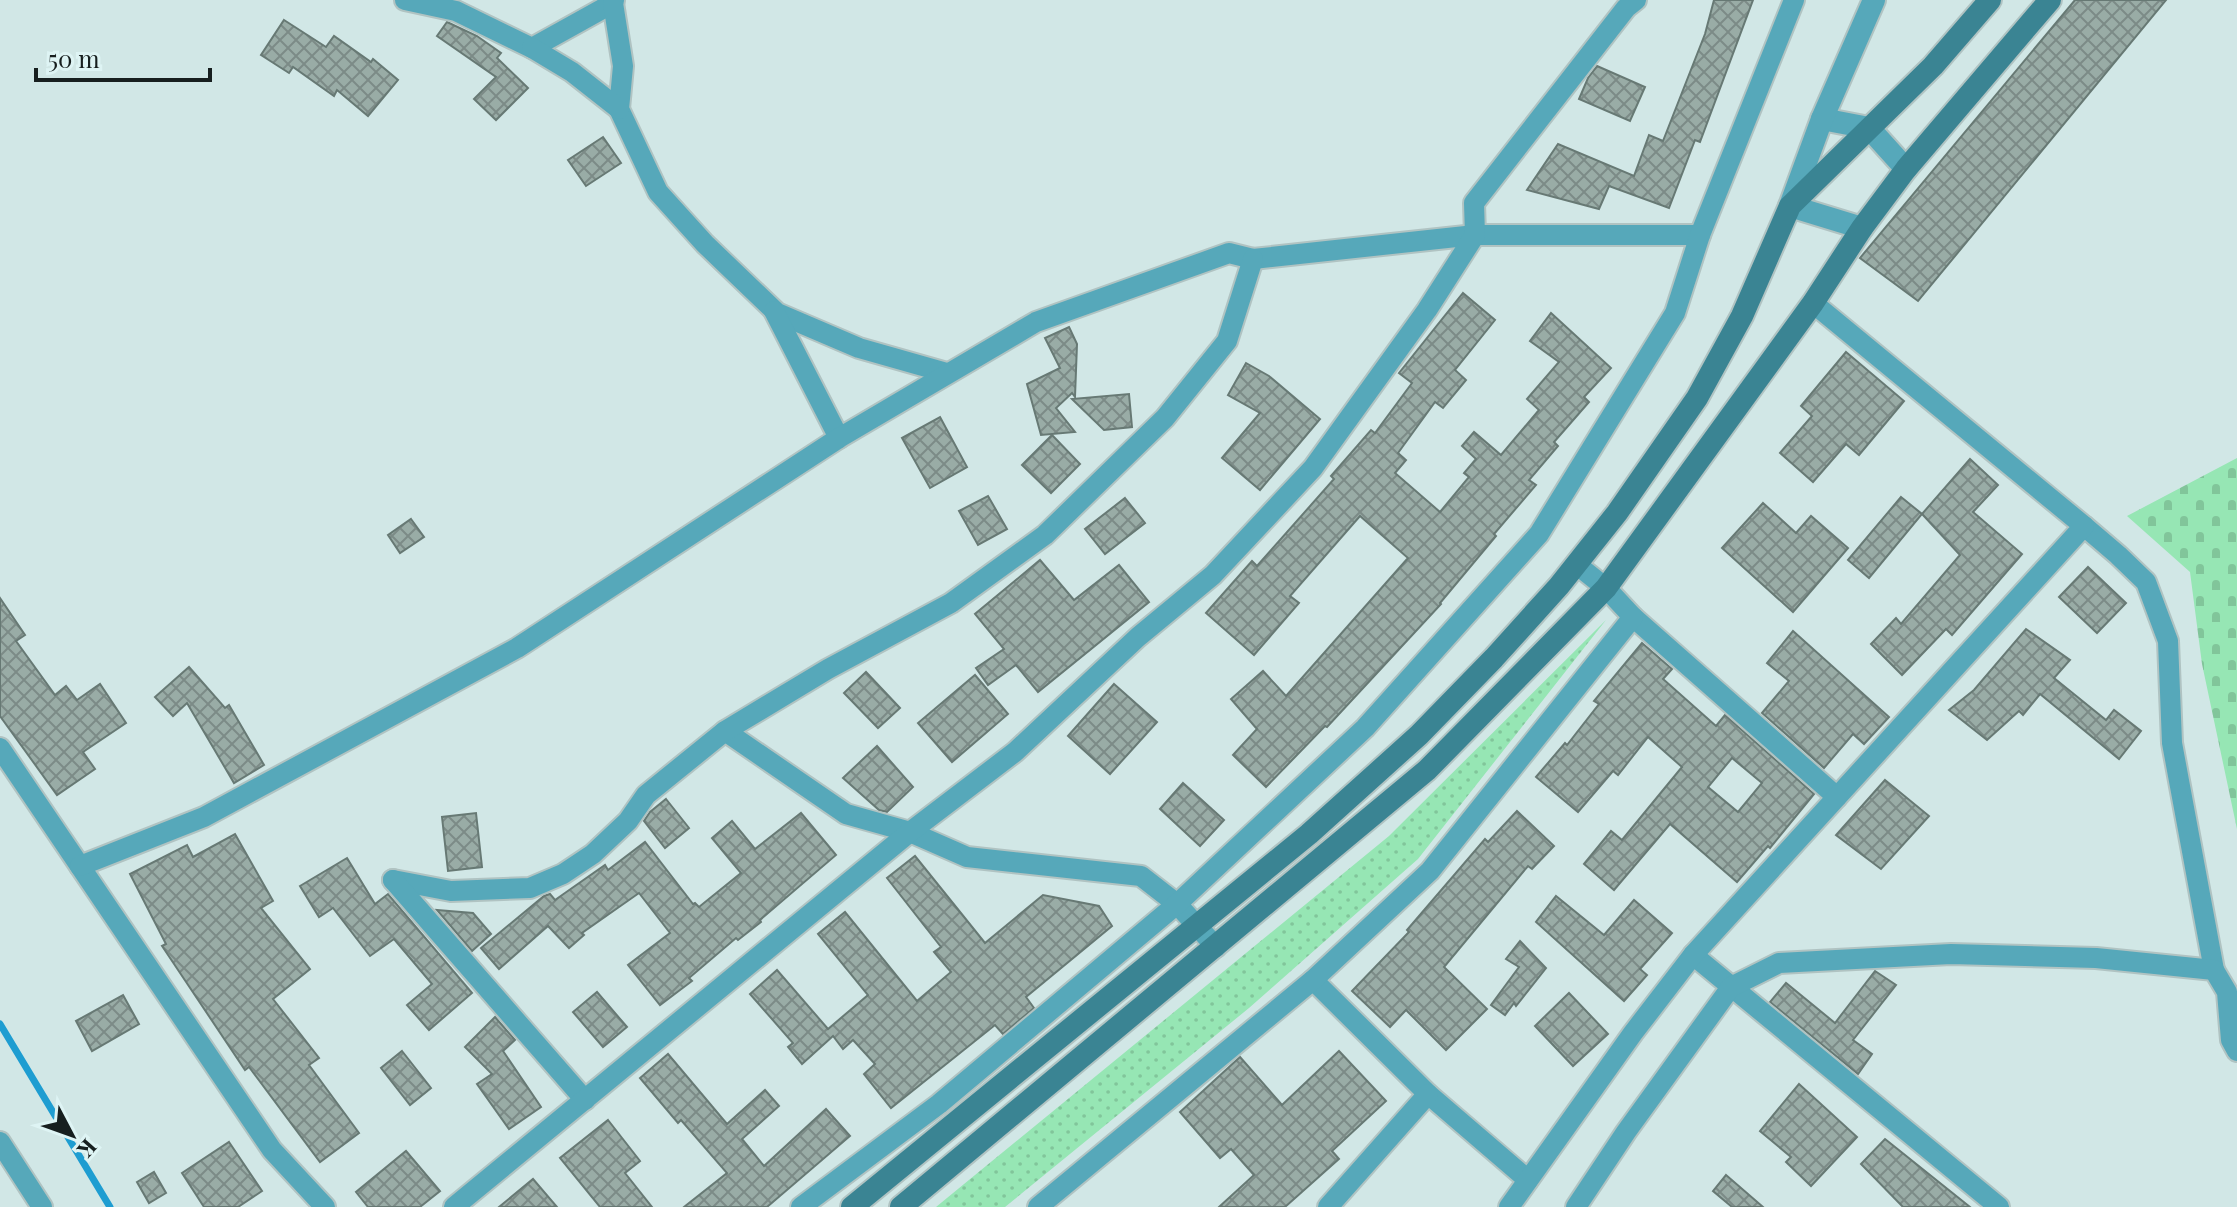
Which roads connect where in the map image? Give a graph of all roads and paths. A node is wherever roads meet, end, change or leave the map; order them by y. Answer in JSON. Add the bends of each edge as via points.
{"nodes":[{"id":1,"x":405,"y":0,"type":"edge"},
{"id":2,"x":1636,"y":0,"type":"edge"},
{"id":3,"x":1794,"y":0,"type":"edge"},
{"id":4,"x":1874,"y":0,"type":"edge"},
{"id":5,"x":1990,"y":0,"type":"edge"},
{"id":6,"x":2050,"y":0,"type":"edge"},
{"id":7,"x":613,"y":1,"type":"edge"},
{"id":8,"x":532,"y":48,"type":"junction"},
{"id":9,"x":619,"y":109,"type":"junction"},
{"id":10,"x":1822,"y":119,"type":"junction"},
{"id":11,"x":1869,"y":128,"type":"junction"},
{"id":12,"x":1906,"y":169,"type":"junction"},
{"id":13,"x":1790,"y":206,"type":"junction"},
{"id":14,"x":1862,"y":228,"type":"junction"},
{"id":15,"x":1475,"y":235,"type":"junction"},
{"id":16,"x":1700,"y":235,"type":"junction"},
{"id":17,"x":1253,"y":259,"type":"junction"},
{"id":18,"x":1813,"y":303,"type":"junction"},
{"id":19,"x":774,"y":311,"type":"junction"},
{"id":20,"x":947,"y":373,"type":"junction"},
{"id":21,"x":839,"y":438,"type":"junction"},
{"id":22,"x":2084,"y":526,"type":"junction"},
{"id":23,"x":1576,"y":564,"type":"junction"},
{"id":24,"x":1606,"y":588,"type":"junction"},
{"id":25,"x":1633,"y":617,"type":"junction"},
{"id":26,"x":725,"y":731,"type":"junction"},
{"id":27,"x":0,"y":748,"type":"edge"},
{"id":28,"x":1837,"y":797,"type":"junction"},
{"id":29,"x":910,"y":832,"type":"junction"},
{"id":30,"x":80,"y":866,"type":"junction"},
{"id":31,"x":1177,"y":904,"type":"junction"},
{"id":32,"x":1197,"y":927,"type":"junction"},
{"id":33,"x":1216,"y":947,"type":"junction"},
{"id":34,"x":1693,"y":955,"type":"junction"},
{"id":35,"x":2214,"y":970,"type":"junction"},
{"id":36,"x":1313,"y":980,"type":"junction"},
{"id":37,"x":1731,"y":987,"type":"junction"},
{"id":38,"x":2232,"y":991,"type":"edge"},
{"id":39,"x":2237,"y":1051,"type":"edge"},
{"id":40,"x":1428,"y":1094,"type":"junction"},
{"id":41,"x":585,"y":1100,"type":"junction"},
{"id":42,"x":0,"y":1142,"type":"edge"},
{"id":43,"x":6,"y":1164,"type":"edge"},
{"id":44,"x":1528,"y":1180,"type":"junction"},
{"id":45,"x":42,"y":1207,"type":"edge"},
{"id":46,"x":325,"y":1207,"type":"edge"},
{"id":47,"x":454,"y":1207,"type":"edge"},
{"id":48,"x":801,"y":1207,"type":"edge"},
{"id":49,"x":852,"y":1207,"type":"edge"},
{"id":50,"x":901,"y":1207,"type":"edge"},
{"id":51,"x":1038,"y":1207,"type":"edge"},
{"id":52,"x":1328,"y":1207,"type":"edge"},
{"id":53,"x":1509,"y":1207,"type":"edge"},
{"id":54,"x":1576,"y":1207,"type":"edge"},
{"id":55,"x":1999,"y":1207,"type":"edge"}],
"edges":[{"from":1,"to":8,"type":"street","via":[[456,11]]},
{"from":2,"to":15,"type":"street","via":[[1474,203]]},
{"from":3,"to":16,"type":"street"},
{"from":4,"to":10,"type":"street"},
{"from":5,"to":11,"type":"main road"},
{"from":6,"to":12,"type":"main road"},
{"from":7,"to":8,"type":"street"},
{"from":7,"to":9,"type":"street","via":[[623,66]]},
{"from":8,"to":9,"type":"street"},
{"from":9,"to":19,"type":"street","via":[[658,192]]},
{"from":10,"to":11,"type":"street"},
{"from":10,"to":13,"type":"street"},
{"from":11,"to":12,"type":"street"},
{"from":11,"to":13,"type":"main road"},
{"from":12,"to":14,"type":"main road"},
{"from":13,"to":14,"type":"street"},
{"from":13,"to":23,"type":"main road","via":[[1742,316],[1697,398]]},
{"from":14,"to":18,"type":"main road"},
{"from":15,"to":16,"type":"street"},
{"from":15,"to":17,"type":"street"},
{"from":15,"to":29,"type":"street","via":[[1313,468],[1213,575],[1015,752]]},
{"from":16,"to":31,"type":"street","via":[[1675,313],[1539,534],[1365,728]]},
{"from":17,"to":20,"type":"street","via":[[1229,253],[1036,322]]},
{"from":17,"to":26,"type":"street","via":[[1227,341],[1165,418],[1045,535],[951,603]]},
{"from":18,"to":22,"type":"street"},
{"from":18,"to":24,"type":"main road"},
{"from":19,"to":20,"type":"street","via":[[859,348]]},
{"from":19,"to":21,"type":"street"},
{"from":20,"to":21,"type":"street"},
{"from":21,"to":30,"type":"street","via":[[517,648],[204,817]]},
{"from":22,"to":28,"type":"street"},
{"from":22,"to":35,"type":"street","via":[[2146,582],[2168,641],[2172,743]]},
{"from":23,"to":24,"type":"street"},
{"from":23,"to":32,"type":"main road","via":[[1419,735]]},
{"from":24,"to":25,"type":"street"},
{"from":24,"to":33,"type":"main road","via":[[1427,770]]},
{"from":25,"to":28,"type":"street"},
{"from":25,"to":36,"type":"street","via":[[1430,871]]},
{"from":26,"to":29,"type":"street","via":[[846,814]]},
{"from":26,"to":41,"type":"street","via":[[646,795],[593,854],[563,874],[530,888],[451,891],[393,880]]},
{"from":27,"to":30,"type":"street"},
{"from":28,"to":34,"type":"street"},
{"from":29,"to":31,"type":"street","via":[[967,857],[1141,876]]},
{"from":29,"to":41,"type":"street"},
{"from":30,"to":46,"type":"street","via":[[272,1150]]},
{"from":31,"to":32,"type":"street"},
{"from":31,"to":48,"type":"street","via":[[939,1104]]},
{"from":32,"to":33,"type":"street"},
{"from":32,"to":49,"type":"main road"},
{"from":33,"to":50,"type":"main road"},
{"from":34,"to":37,"type":"street"},
{"from":34,"to":44,"type":"street"},
{"from":35,"to":37,"type":"street","via":[[2096,958],[1951,954],[1779,963]]},
{"from":35,"to":38,"type":"street"},
{"from":36,"to":40,"type":"street"},
{"from":36,"to":51,"type":"street"},
{"from":37,"to":54,"type":"street"},
{"from":37,"to":55,"type":"street"},
{"from":38,"to":39,"type":"street","via":[[2231,1040]]},
{"from":40,"to":44,"type":"street"},
{"from":40,"to":52,"type":"street"},
{"from":41,"to":47,"type":"street"},
{"from":42,"to":43,"type":"street"},
{"from":43,"to":45,"type":"street"},
{"from":44,"to":53,"type":"street"}]}
